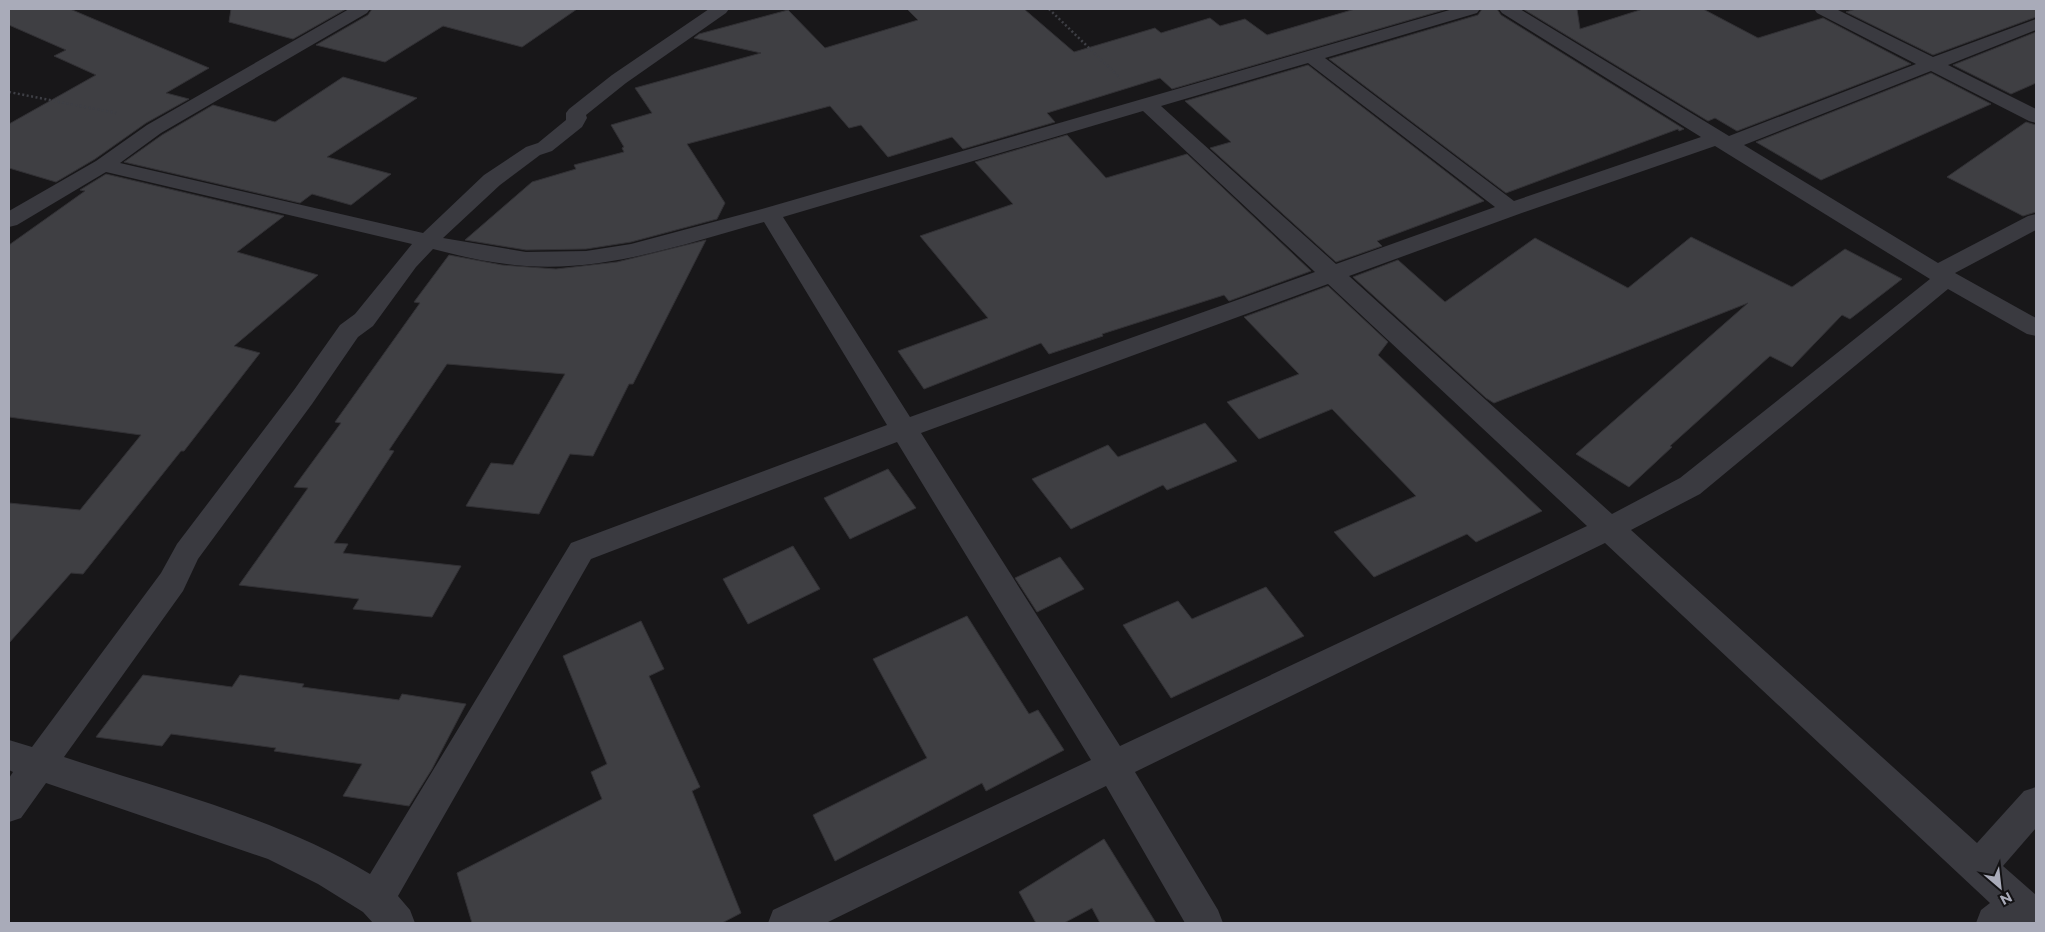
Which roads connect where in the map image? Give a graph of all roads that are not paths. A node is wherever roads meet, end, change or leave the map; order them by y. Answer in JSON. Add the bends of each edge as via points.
{"nodes":[{"id":1,"x":361,"y":9,"type":"edge"},
{"id":2,"x":720,"y":9,"type":"edge"},
{"id":3,"x":1471,"y":9,"type":"edge"},
{"id":4,"x":1508,"y":9,"type":"edge"},
{"id":5,"x":1823,"y":9,"type":"edge"},
{"id":6,"x":2036,"y":24,"type":"edge"},
{"id":7,"x":1311,"y":56,"type":"junction"},
{"id":8,"x":1932,"y":64,"type":"junction"},
{"id":9,"x":1146,"y":103,"type":"junction"},
{"id":10,"x":2036,"y":117,"type":"edge"},
{"id":11,"x":1722,"y":141,"type":"junction"},
{"id":12,"x":103,"y":165,"type":"junction"},
{"id":13,"x":1511,"y":209,"type":"junction"},
{"id":14,"x":770,"y":214,"type":"junction"},
{"id":15,"x":9,"y":220,"type":"edge"},
{"id":16,"x":2036,"y":221,"type":"edge"},
{"id":17,"x":426,"y":242,"type":"junction"},
{"id":18,"x":1332,"y":274,"type":"junction"},
{"id":19,"x":1942,"y":276,"type":"junction"},
{"id":20,"x":2036,"y":328,"type":"edge"},
{"id":21,"x":904,"y":429,"type":"junction"},
{"id":22,"x":1608,"y":529,"type":"junction"},
{"id":23,"x":24,"y":760,"type":"edge"},
{"id":24,"x":1114,"y":766,"type":"junction"},
{"id":25,"x":2036,"y":803,"type":"edge"},
{"id":26,"x":9,"y":806,"type":"edge"},
{"id":27,"x":1978,"y":868,"type":"junction"},
{"id":28,"x":386,"y":911,"type":"edge"},
{"id":29,"x":2017,"y":915,"type":"edge"},
{"id":30,"x":786,"y":923,"type":"edge"},
{"id":31,"x":1205,"y":923,"type":"edge"}],
"edges":[{"from":1,"to":12,"type":"street","via":[[154,129]]},
{"from":2,"to":17,"type":"street","via":[[576,113],[578,118],[575,122],[544,147],[533,151],[492,180]]},
{"from":3,"to":7,"type":"street"},
{"from":4,"to":11,"type":"street"},
{"from":5,"to":8,"type":"street"},
{"from":6,"to":8,"type":"street"},
{"from":7,"to":9,"type":"street"},
{"from":7,"to":13,"type":"street"},
{"from":8,"to":10,"type":"street"},
{"from":8,"to":11,"type":"street"},
{"from":9,"to":14,"type":"street"},
{"from":9,"to":18,"type":"street"},
{"from":11,"to":13,"type":"street"},
{"from":11,"to":19,"type":"street"},
{"from":12,"to":15,"type":"street"},
{"from":12,"to":17,"type":"street"},
{"from":13,"to":18,"type":"street"},
{"from":14,"to":17,"type":"street","via":[[631,251],[586,258],[526,258]]},
{"from":14,"to":21,"type":"street"},
{"from":16,"to":19,"type":"street"},
{"from":17,"to":23,"type":"street","via":[[364,320],[349,331],[187,552],[172,582]]},
{"from":18,"to":21,"type":"street"},
{"from":18,"to":22,"type":"street"},
{"from":19,"to":20,"type":"street"},
{"from":19,"to":22,"type":"street","via":[[1698,481]]},
{"from":21,"to":24,"type":"street"},
{"from":21,"to":28,"type":"street","via":[[581,551]]},
{"from":22,"to":24,"type":"street"},
{"from":22,"to":27,"type":"street"},
{"from":23,"to":26,"type":"street"},
{"from":23,"to":28,"type":"street","via":[[276,844],[331,871]]},
{"from":24,"to":30,"type":"street"},
{"from":24,"to":31,"type":"street"},
{"from":25,"to":27,"type":"street"},
{"from":27,"to":29,"type":"street"}]}
